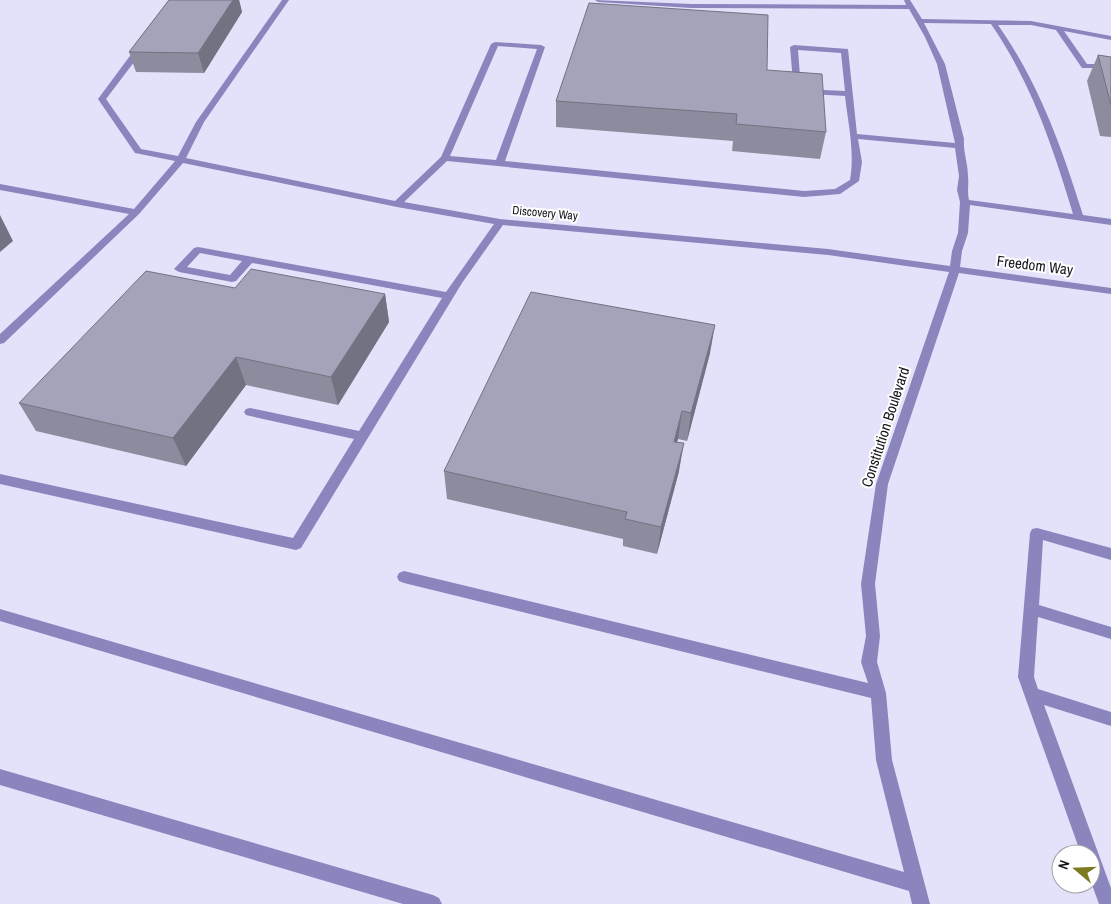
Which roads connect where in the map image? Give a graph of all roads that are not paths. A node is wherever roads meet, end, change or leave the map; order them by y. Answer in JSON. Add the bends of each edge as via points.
{"nodes":[{"id":1,"x":286,"y":0,"type":"edge"},
{"id":2,"x":598,"y":0,"type":"edge"},
{"id":3,"x":834,"y":3,"type":"edge"},
{"id":4,"x":909,"y":4,"type":"edge"},
{"id":5,"x":920,"y":21,"type":"junction"},
{"id":6,"x":992,"y":21,"type":"junction"},
{"id":7,"x":1058,"y":28,"type":"junction"},
{"id":8,"x":1111,"y":38,"type":"edge"},
{"id":9,"x":144,"y":43,"type":"edge"},
{"id":10,"x":1111,"y":66,"type":"edge"},
{"id":11,"x":849,"y":94,"type":"junction"},
{"id":12,"x":853,"y":136,"type":"junction"},
{"id":13,"x":959,"y":146,"type":"junction"},
{"id":14,"x":446,"y":158,"type":"junction"},
{"id":15,"x":180,"y":161,"type":"junction"},
{"id":16,"x":500,"y":163,"type":"junction"},
{"id":17,"x":0,"y":187,"type":"edge"},
{"id":18,"x":965,"y":202,"type":"junction"},
{"id":19,"x":397,"y":204,"type":"junction"},
{"id":20,"x":136,"y":212,"type":"junction"},
{"id":21,"x":1079,"y":217,"type":"junction"},
{"id":22,"x":500,"y":222,"type":"junction"},
{"id":23,"x":1111,"y":222,"type":"edge"},
{"id":24,"x":250,"y":259,"type":"junction"},
{"id":25,"x":955,"y":270,"type":"junction"},
{"id":26,"x":1111,"y":291,"type":"edge"},
{"id":27,"x":449,"y":296,"type":"junction"},
{"id":28,"x":0,"y":340,"type":"edge"},
{"id":29,"x":250,"y":412,"type":"dead end"},
{"id":30,"x":363,"y":436,"type":"junction"},
{"id":31,"x":0,"y":479,"type":"edge"},
{"id":32,"x":1111,"y":554,"type":"edge"},
{"id":33,"x":404,"y":577,"type":"dead end"},
{"id":34,"x":1032,"y":609,"type":"junction"},
{"id":35,"x":0,"y":615,"type":"edge"},
{"id":36,"x":1111,"y":632,"type":"edge"},
{"id":37,"x":878,"y":693,"type":"junction"},
{"id":38,"x":1032,"y":694,"type":"junction"},
{"id":39,"x":1111,"y":720,"type":"edge"},
{"id":40,"x":0,"y":777,"type":"edge"},
{"id":41,"x":1086,"y":844,"type":"edge"},
{"id":42,"x":1101,"y":882,"type":"edge"},
{"id":43,"x":915,"y":884,"type":"junction"},
{"id":44,"x":1108,"y":900,"type":"edge"},
{"id":45,"x":433,"y":904,"type":"edge"},
{"id":46,"x":921,"y":904,"type":"edge"}],
"edges":[{"from":1,"to":15,"type":"street","via":[[200,122]]},
{"from":2,"to":3,"type":"street","via":[[691,6]]},
{"from":3,"to":4,"type":"street"},
{"from":4,"to":5,"type":"street","name":"Constitution Boulevard"},
{"from":5,"to":6,"type":"street"},
{"from":5,"to":13,"type":"street","name":"Constitution Boulevard","via":[[941,64]]},
{"from":6,"to":7,"type":"street"},
{"from":6,"to":21,"type":"street","via":[[1010,44],[1054,137]]},
{"from":7,"to":8,"type":"street"},
{"from":7,"to":10,"type":"street","via":[[1085,66]]},
{"from":9,"to":15,"type":"street","name":"Discovery Way","via":[[102,99],[138,151]]},
{"from":11,"to":11,"type":"street","via":[[845,50],[794,47],[797,91]]},
{"from":11,"to":12,"type":"street"},
{"from":12,"to":13,"type":"street"},
{"from":12,"to":16,"type":"street","via":[[858,162],[854,181],[837,192],[804,194]]},
{"from":13,"to":18,"type":"street","name":"Constitution Boulevard"},
{"from":14,"to":16,"type":"street"},
{"from":14,"to":16,"type":"street","via":[[494,44],[541,47]]},
{"from":14,"to":19,"type":"street"},
{"from":15,"to":19,"type":"street","name":"Discovery Way"},
{"from":15,"to":20,"type":"street"},
{"from":17,"to":20,"type":"street"},
{"from":18,"to":21,"type":"street"},
{"from":18,"to":25,"type":"street","name":"Constitution Boulevard","via":[[963,234]]},
{"from":19,"to":22,"type":"street","name":"Discovery Way"},
{"from":20,"to":28,"type":"street"},
{"from":21,"to":23,"type":"street"},
{"from":22,"to":25,"type":"street","name":"Discovery Way","via":[[828,252]]},
{"from":22,"to":27,"type":"street"},
{"from":24,"to":24,"type":"street","via":[[198,250],[179,269],[232,279]]},
{"from":24,"to":27,"type":"street"},
{"from":25,"to":26,"type":"street","name":"Freedom Way"},
{"from":25,"to":37,"type":"street","name":"Constitution Boulevard","via":[[882,484],[868,584],[873,636],[869,662]]},
{"from":27,"to":30,"type":"street"},
{"from":29,"to":30,"type":"street"},
{"from":30,"to":31,"type":"street","via":[[296,544]]},
{"from":32,"to":34,"type":"street","via":[[1037,533]]},
{"from":33,"to":37,"type":"street"},
{"from":34,"to":36,"type":"street"},
{"from":34,"to":38,"type":"street","via":[[1026,677]]},
{"from":35,"to":43,"type":"street"},
{"from":37,"to":43,"type":"street","name":"Constitution Boulevard","via":[[884,760]]},
{"from":38,"to":39,"type":"street"},
{"from":38,"to":41,"type":"street"},
{"from":40,"to":45,"type":"street"},
{"from":42,"to":44,"type":"street"},
{"from":43,"to":46,"type":"street","name":"Constitution Boulevard"}]}
